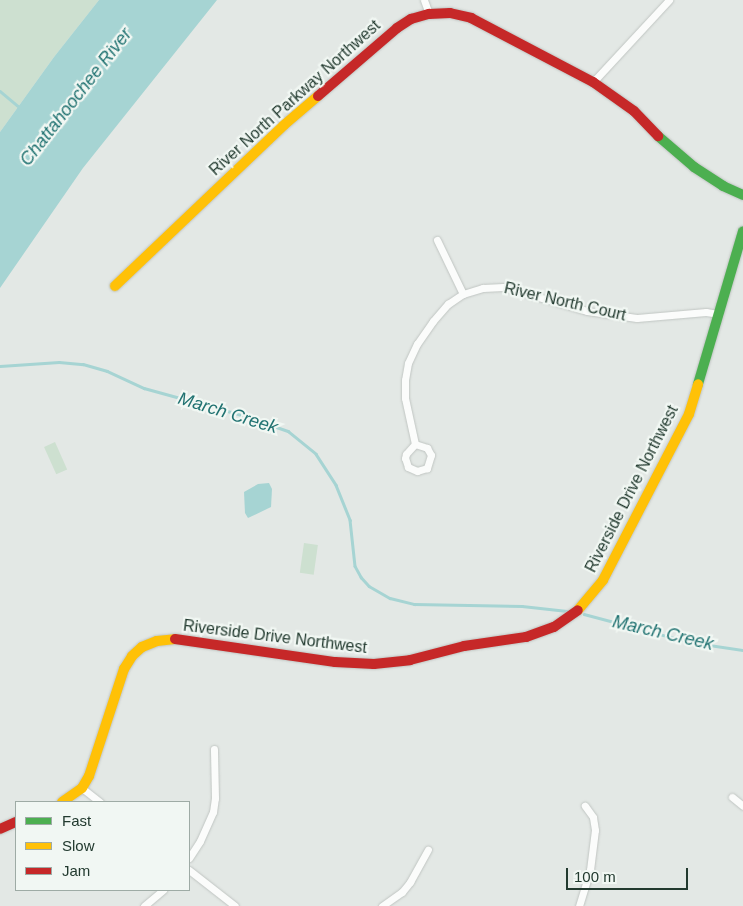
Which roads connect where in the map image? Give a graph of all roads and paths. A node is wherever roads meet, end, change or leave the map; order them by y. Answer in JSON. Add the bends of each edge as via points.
{"nodes":[{"id":1,"x":424,"y":0,"type":"edge"},
{"id":2,"x":669,"y":0,"type":"edge"},
{"id":3,"x":429,"y":14,"type":"junction"},
{"id":4,"x":592,"y":82,"type":"junction"},
{"id":5,"x":743,"y":195,"type":"edge"},
{"id":6,"x":743,"y":230,"type":"edge"},
{"id":7,"x":437,"y":240,"type":"dead end"},
{"id":8,"x":115,"y":286,"type":"dead end"},
{"id":9,"x":463,"y":294,"type":"junction"},
{"id":10,"x":718,"y":314,"type":"junction"},
{"id":11,"x":415,"y":444,"type":"dead end"},
{"id":12,"x":214,"y":749,"type":"dead end"},
{"id":13,"x":82,"y":788,"type":"junction"},
{"id":14,"x":732,"y":797,"type":"dead end"},
{"id":15,"x":63,"y":801,"type":"edge"},
{"id":16,"x":99,"y":801,"type":"edge"},
{"id":17,"x":585,"y":806,"type":"dead end"},
{"id":18,"x":743,"y":806,"type":"edge"},
{"id":19,"x":15,"y":822,"type":"edge"},
{"id":20,"x":0,"y":829,"type":"edge"},
{"id":21,"x":428,"y":850,"type":"dead end"},
{"id":22,"x":190,"y":857,"type":"edge"},
{"id":23,"x":190,"y":871,"type":"edge"},
{"id":24,"x":162,"y":891,"type":"edge"},
{"id":25,"x":144,"y":906,"type":"edge"},
{"id":26,"x":235,"y":906,"type":"edge"},
{"id":27,"x":382,"y":906,"type":"edge"},
{"id":28,"x":579,"y":906,"type":"edge"}],
"edges":[{"from":1,"to":3,"type":"street"},
{"from":2,"to":4,"type":"street"},
{"from":3,"to":4,"type":"street","name":"River North Parkway Northwest","via":[[450,13],[472,18]]},
{"from":3,"to":8,"type":"street","name":"River North Parkway Northwest","via":[[411,19],[397,28],[284,125]]},
{"from":4,"to":5,"type":"street","name":"River North Parkway Northwest","via":[[634,111],[694,167]]},
{"from":6,"to":10,"type":"street","name":"Riverside Drive Northwest"},
{"from":7,"to":9,"type":"street"},
{"from":9,"to":10,"type":"street","name":"River North Court","via":[[503,287],[587,311],[637,318],[706,312]]},
{"from":9,"to":11,"type":"street","name":"River North Court","via":[[433,320],[408,363],[405,398]]},
{"from":10,"to":13,"type":"street","name":"Riverside Drive Northwest","via":[[689,414],[603,580],[569,618],[526,637],[374,664],[335,662],[173,639],[157,641],[142,647],[124,669],[95,762]]},
{"from":12,"to":22,"type":"street","via":[[213,812]]},
{"from":13,"to":15,"type":"street","name":"Riverside Drive Northwest"},
{"from":13,"to":16,"type":"street"},
{"from":14,"to":18,"type":"street"},
{"from":17,"to":28,"type":"street","via":[[593,817],[595,830],[590,870]]},
{"from":19,"to":20,"type":"street"},
{"from":21,"to":27,"type":"street","via":[[406,887]]},
{"from":23,"to":26,"type":"street"},
{"from":24,"to":25,"type":"street"}]}
